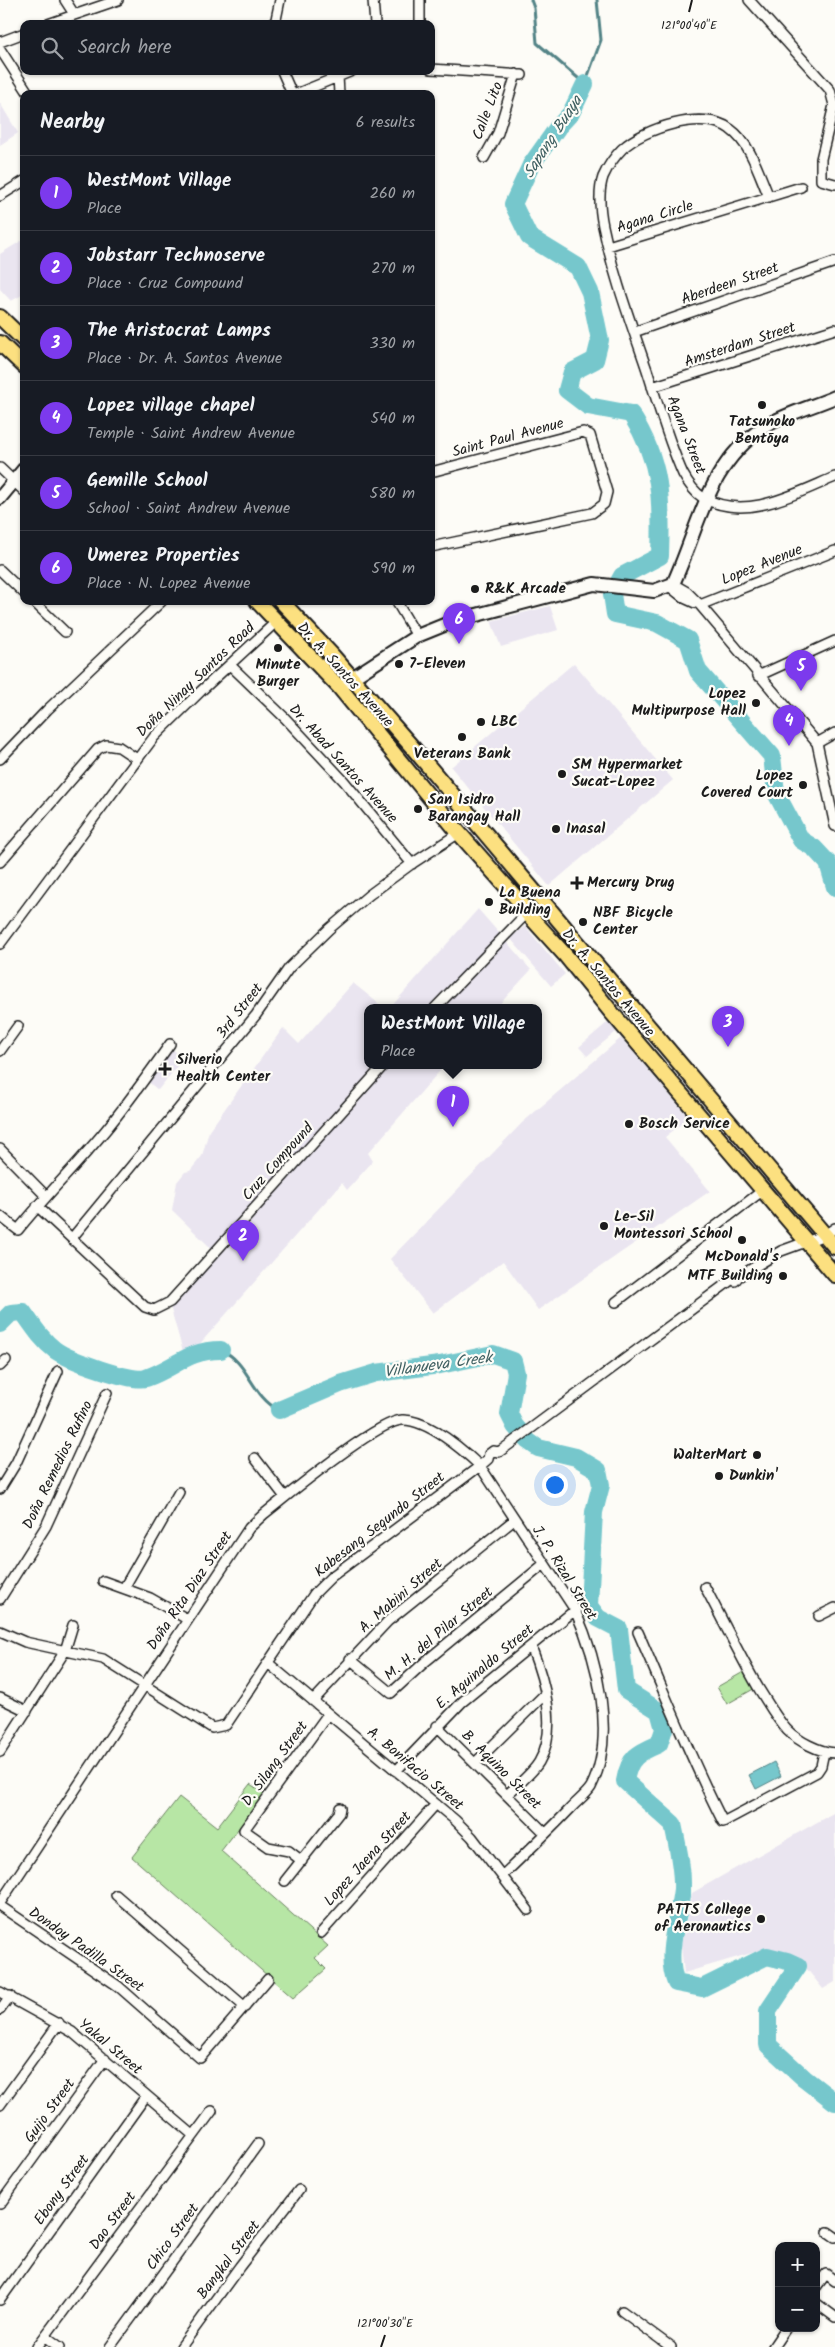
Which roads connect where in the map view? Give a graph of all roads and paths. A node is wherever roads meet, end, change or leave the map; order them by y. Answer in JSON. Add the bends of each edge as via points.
{"nodes":[{"id":1,"x":65,"y":0,"type":"edge"},
{"id":2,"x":118,"y":0,"type":"edge"},
{"id":3,"x":280,"y":0,"type":"edge"},
{"id":4,"x":374,"y":0,"type":"edge"},
{"id":5,"x":420,"y":0,"type":"edge"},
{"id":6,"x":748,"y":0,"type":"edge"},
{"id":7,"x":74,"y":14,"type":"junction"},
{"id":8,"x":58,"y":20,"type":"edge"},
{"id":9,"x":275,"y":20,"type":"edge"},
{"id":10,"x":375,"y":20,"type":"edge"},
{"id":11,"x":420,"y":20,"type":"edge"},
{"id":12,"x":20,"y":34,"type":"edge"},
{"id":13,"x":0,"y":42,"type":"edge"},
{"id":14,"x":0,"y":49,"type":"edge"},
{"id":15,"x":435,"y":69,"type":"edge"},
{"id":16,"x":284,"y":75,"type":"edge"},
{"id":17,"x":338,"y":76,"type":"joint"},
{"id":18,"x":26,"y":90,"type":"edge"},
{"id":19,"x":290,"y":90,"type":"edge"},
{"id":20,"x":305,"y":90,"type":"edge"},
{"id":21,"x":339,"y":90,"type":"edge"},
{"id":22,"x":484,"y":158,"type":"dead end"},
{"id":23,"x":20,"y":184,"type":"edge"},
{"id":24,"x":835,"y":184,"type":"edge"},
{"id":25,"x":801,"y":186,"type":"dead end"},
{"id":26,"x":0,"y":196,"type":"edge"},
{"id":27,"x":769,"y":197,"type":"junction"},
{"id":28,"x":608,"y":246,"type":"junction"},
{"id":29,"x":835,"y":262,"type":"edge"},
{"id":30,"x":0,"y":317,"type":"edge"},
{"id":31,"x":835,"y":328,"type":"edge"},
{"id":32,"x":634,"y":332,"type":"junction"},
{"id":33,"x":20,"y":336,"type":"edge"},
{"id":34,"x":0,"y":343,"type":"edge"},
{"id":35,"x":20,"y":362,"type":"edge"},
{"id":36,"x":652,"y":387,"type":"junction"},
{"id":37,"x":835,"y":397,"type":"edge"},
{"id":38,"x":0,"y":468,"type":"edge"},
{"id":39,"x":435,"y":471,"type":"edge"},
{"id":40,"x":835,"y":477,"type":"edge"},
{"id":41,"x":14,"y":487,"type":"edge"},
{"id":42,"x":707,"y":499,"type":"junction"},
{"id":43,"x":435,"y":546,"type":"edge"},
{"id":44,"x":835,"y":551,"type":"edge"},
{"id":45,"x":0,"y":570,"type":"edge"},
{"id":46,"x":671,"y":585,"type":"junction"},
{"id":47,"x":20,"y":589,"type":"edge"},
{"id":48,"x":36,"y":605,"type":"edge"},
{"id":49,"x":158,"y":605,"type":"edge"},
{"id":50,"x":260,"y":605,"type":"edge"},
{"id":51,"x":285,"y":605,"type":"edge"},
{"id":52,"x":398,"y":605,"type":"edge"},
{"id":53,"x":700,"y":605,"type":"junction"},
{"id":54,"x":276,"y":622,"type":"junction"},
{"id":55,"x":64,"y":632,"type":"dead end"},
{"id":56,"x":417,"y":636,"type":"junction"},
{"id":57,"x":835,"y":641,"type":"edge"},
{"id":58,"x":230,"y":665,"type":"junction"},
{"id":59,"x":758,"y":676,"type":"junction"},
{"id":60,"x":352,"y":678,"type":"junction"},
{"id":61,"x":340,"y":688,"type":"junction"},
{"id":62,"x":835,"y":733,"type":"edge"},
{"id":63,"x":817,"y":743,"type":"junction"},
{"id":64,"x":0,"y":759,"type":"edge"},
{"id":65,"x":137,"y":759,"type":"junction"},
{"id":66,"x":835,"y":826,"type":"edge"},
{"id":67,"x":459,"y":833,"type":"junction"},
{"id":68,"x":0,"y":862,"type":"edge"},
{"id":69,"x":412,"y":864,"type":"junction"},
{"id":70,"x":534,"y":890,"type":"junction"},
{"id":71,"x":523,"y":907,"type":"junction"},
{"id":72,"x":0,"y":944,"type":"edge"},
{"id":73,"x":438,"y":1004,"type":"edge"},
{"id":74,"x":18,"y":1026,"type":"dead end"},
{"id":75,"x":170,"y":1044,"type":"dead end"},
{"id":76,"x":0,"y":1051,"type":"edge"},
{"id":77,"x":380,"y":1069,"type":"edge"},
{"id":78,"x":0,"y":1149,"type":"edge"},
{"id":79,"x":762,"y":1191,"type":"junction"},
{"id":80,"x":46,"y":1196,"type":"junction"},
{"id":81,"x":37,"y":1206,"type":"junction"},
{"id":82,"x":0,"y":1216,"type":"edge"},
{"id":83,"x":830,"y":1232,"type":"edge"},
{"id":84,"x":72,"y":1238,"type":"junction"},
{"id":85,"x":808,"y":1242,"type":"junction"},
{"id":86,"x":835,"y":1247,"type":"edge"},
{"id":87,"x":835,"y":1275,"type":"edge"},
{"id":88,"x":616,"y":1302,"type":"dead end"},
{"id":89,"x":58,"y":1371,"type":"dead end"},
{"id":90,"x":107,"y":1393,"type":"dead end"},
{"id":91,"x":255,"y":1458,"type":"dead end"},
{"id":92,"x":480,"y":1466,"type":"junction"},
{"id":93,"x":0,"y":1489,"type":"edge"},
{"id":94,"x":179,"y":1492,"type":"dead end"},
{"id":95,"x":285,"y":1498,"type":"junction"},
{"id":96,"x":514,"y":1520,"type":"junction"},
{"id":97,"x":544,"y":1564,"type":"junction"},
{"id":98,"x":103,"y":1581,"type":"dead end"},
{"id":99,"x":705,"y":1587,"type":"dead end"},
{"id":100,"x":124,"y":1588,"type":"junction"},
{"id":101,"x":0,"y":1599,"type":"edge"},
{"id":102,"x":835,"y":1608,"type":"edge"},
{"id":103,"x":575,"y":1610,"type":"junction"},
{"id":104,"x":818,"y":1616,"type":"dead end"},
{"id":105,"x":187,"y":1619,"type":"junction"},
{"id":106,"x":73,"y":1625,"type":"dead end"},
{"id":107,"x":0,"y":1631,"type":"edge"},
{"id":108,"x":638,"y":1632,"type":"dead end"},
{"id":109,"x":531,"y":1646,"type":"junction"},
{"id":110,"x":65,"y":1651,"type":"junction"},
{"id":111,"x":350,"y":1660,"type":"junction"},
{"id":112,"x":268,"y":1663,"type":"junction"},
{"id":113,"x":144,"y":1685,"type":"junction"},
{"id":114,"x":545,"y":1694,"type":"junction"},
{"id":115,"x":0,"y":1698,"type":"edge"},
{"id":116,"x":313,"y":1701,"type":"junction"},
{"id":117,"x":27,"y":1711,"type":"junction"},
{"id":118,"x":328,"y":1714,"type":"junction"},
{"id":119,"x":437,"y":1726,"type":"junction"},
{"id":120,"x":0,"y":1752,"type":"edge"},
{"id":121,"x":824,"y":1752,"type":"junction"},
{"id":122,"x":835,"y":1753,"type":"edge"},
{"id":123,"x":475,"y":1763,"type":"junction"},
{"id":124,"x":396,"y":1771,"type":"junction"},
{"id":125,"x":507,"y":1795,"type":"junction"},
{"id":126,"x":436,"y":1804,"type":"junction"},
{"id":127,"x":340,"y":1808,"type":"dead end"},
{"id":128,"x":545,"y":1834,"type":"junction"},
{"id":129,"x":302,"y":1861,"type":"junction"},
{"id":130,"x":502,"y":1876,"type":"junction"},
{"id":131,"x":285,"y":1881,"type":"dead end"},
{"id":132,"x":116,"y":1895,"type":"dead end"},
{"id":133,"x":0,"y":1905,"type":"edge"},
{"id":134,"x":528,"y":1910,"type":"dead end"},
{"id":135,"x":321,"y":1933,"type":"dead end"},
{"id":136,"x":268,"y":1979,"type":"dead end"},
{"id":137,"x":0,"y":1992,"type":"edge"},
{"id":138,"x":10,"y":1996,"type":"junction"},
{"id":139,"x":245,"y":2007,"type":"junction"},
{"id":140,"x":0,"y":2010,"type":"edge"},
{"id":141,"x":59,"y":2023,"type":"junction"},
{"id":142,"x":105,"y":2059,"type":"junction"},
{"id":143,"x":146,"y":2096,"type":"junction"},
{"id":144,"x":0,"y":2105,"type":"edge"},
{"id":145,"x":212,"y":2111,"type":"dead end"},
{"id":146,"x":194,"y":2135,"type":"junction"},
{"id":147,"x":258,"y":2144,"type":"dead end"},
{"id":148,"x":299,"y":2190,"type":"dead end"},
{"id":149,"x":0,"y":2204,"type":"edge"},
{"id":150,"x":835,"y":2281,"type":"edge"},
{"id":151,"x":820,"y":2282,"type":"edge"},
{"id":152,"x":0,"y":2300,"type":"edge"},
{"id":153,"x":820,"y":2306,"type":"edge"},
{"id":154,"x":622,"y":2311,"type":"dead end"},
{"id":155,"x":835,"y":2317,"type":"edge"},
{"id":156,"x":783,"y":2332,"type":"edge"},
{"id":157,"x":45,"y":2336,"type":"junction"},
{"id":158,"x":37,"y":2347,"type":"edge"},
{"id":159,"x":60,"y":2347,"type":"edge"},
{"id":160,"x":110,"y":2347,"type":"edge"},
{"id":161,"x":181,"y":2347,"type":"edge"},
{"id":162,"x":671,"y":2347,"type":"edge"},
{"id":163,"x":773,"y":2347,"type":"edge"}],
"edges":[{"from":1,"to":7,"type":"street"},
{"from":2,"to":7,"type":"street"},
{"from":3,"to":9,"type":"street"},
{"from":4,"to":10,"type":"street"},
{"from":5,"to":11,"type":"street"},
{"from":6,"to":24,"type":"street","via":[[830,90],[834,105],[821,158],[821,180]]},
{"from":7,"to":8,"type":"street"},
{"from":12,"to":13,"type":"street"},
{"from":14,"to":18,"type":"street"},
{"from":15,"to":22,"type":"street","name":"Calle Lito","via":[[519,74],[498,133]]},
{"from":16,"to":19,"type":"street"},
{"from":17,"to":20,"type":"street"},
{"from":17,"to":21,"type":"street"},
{"from":23,"to":26,"type":"street"},
{"from":25,"to":27,"type":"street","name":"Agana Circle"},
{"from":27,"to":28,"type":"street","name":"Agana Circle"},
{"from":27,"to":28,"type":"street","name":"Agana Circle","via":[[749,151],[741,139],[722,123],[695,120],[654,130],[622,149],[604,177],[600,206]]},
{"from":28,"to":32,"type":"street","name":"Agana Street"},
{"from":29,"to":32,"type":"street","name":"Aberdeen Street"},
{"from":30,"to":33,"type":"main road"},
{"from":31,"to":36,"type":"street","name":"Amsterdam Street"},
{"from":32,"to":36,"type":"street","name":"Agana Street"},
{"from":34,"to":35,"type":"main road"},
{"from":36,"to":42,"type":"street","name":"Agana Street","via":[[684,474],[693,489]]},
{"from":37,"to":42,"type":"street","via":[[779,419],[752,436],[728,459]]},
{"from":38,"to":41,"type":"street"},
{"from":39,"to":43,"type":"street","name":"Saint Paul Avenue","via":[[583,432],[590,436],[607,492],[604,504],[592,513]]},
{"from":40,"to":42,"type":"street","name":"Agana Street","via":[[763,505],[733,506]]},
{"from":42,"to":46,"type":"street"},
{"from":44,"to":53,"type":"street","name":"Lopez Avenue"},
{"from":45,"to":47,"type":"street"},
{"from":46,"to":53,"type":"street","via":[[683,597]]},
{"from":46,"to":56,"type":"street","via":[[654,591],[594,584],[454,621]]},
{"from":48,"to":55,"type":"street"},
{"from":49,"to":64,"type":"street"},
{"from":50,"to":54,"type":"main road","name":"Dr. A. Santos Avenue"},
{"from":51,"to":60,"type":"main road","name":"Dr. A. Santos Avenue"},
{"from":52,"to":56,"type":"street"},
{"from":53,"to":59,"type":"street"},
{"from":54,"to":58,"type":"street","name":"Doña Ninay Santos Road"},
{"from":54,"to":61,"type":"main road","name":"Dr. A. Santos Avenue"},
{"from":56,"to":60,"type":"street"},
{"from":57,"to":59,"type":"street"},
{"from":58,"to":65,"type":"street","name":"Doña Ninay Santos Road","via":[[154,737]]},
{"from":58,"to":69,"type":"street","name":"Dr. Abad Santos Avenue","via":[[286,718],[344,781]]},
{"from":59,"to":63,"type":"street"},
{"from":60,"to":61,"type":"street"},
{"from":60,"to":70,"type":"main road","name":"Dr. A. Santos Avenue"},
{"from":61,"to":67,"type":"main road","name":"Dr. A. Santos Avenue"},
{"from":62,"to":63,"type":"street"},
{"from":63,"to":66,"type":"street"},
{"from":65,"to":68,"type":"street","name":"Doña Ninay Santos Road","via":[[119,747],[106,745],[98,749]]},
{"from":65,"to":72,"type":"street","name":"Doña Ninay Santos Road"},
{"from":67,"to":69,"type":"street","name":"3rd Street"},
{"from":67,"to":71,"type":"main road","name":"Dr. A. Santos Avenue"},
{"from":69,"to":84,"type":"street","name":"3rd Street","via":[[329,929],[289,968],[256,1015]]},
{"from":70,"to":71,"type":"main road"},
{"from":70,"to":83,"type":"main road","name":"Dr. A. Santos Avenue"},
{"from":71,"to":73,"type":"street"},
{"from":71,"to":79,"type":"main road","name":"Dr. A. Santos Avenue"},
{"from":74,"to":76,"type":"street"},
{"from":75,"to":80,"type":"street","via":[[110,1126]]},
{"from":77,"to":84,"type":"street","name":"Cruz Compound","via":[[170,1302],[154,1310],[145,1307]]},
{"from":78,"to":80,"type":"street"},
{"from":79,"to":85,"type":"main road","name":"Dr. A. Santos Avenue"},
{"from":79,"to":88,"type":"street"},
{"from":80,"to":81,"type":"street"},
{"from":81,"to":82,"type":"street","via":[[18,1230]]},
{"from":81,"to":84,"type":"street","name":"Cruz Compound"},
{"from":83,"to":85,"type":"street","name":"Kabesang Segundo Street"},
{"from":83,"to":86,"type":"main road","name":"Dr. A. Santos Avenue"},
{"from":85,"to":87,"type":"main road","name":"Dr. A. Santos Avenue"},
{"from":85,"to":92,"type":"street","name":"Kabesang Segundo Street","via":[[781,1251],[734,1279],[537,1425],[499,1452],[494,1450]]},
{"from":89,"to":93,"type":"street","via":[[16,1464]]},
{"from":90,"to":101,"type":"street","name":"Doña Remedios Rufino","via":[[46,1526]]},
{"from":91,"to":95,"type":"street"},
{"from":92,"to":95,"type":"street","name":"Doña Rita Diaz Street","via":[[464,1450],[435,1432],[416,1422],[402,1420],[378,1428]]},
{"from":92,"to":96,"type":"street","name":"J. P. Rizal Street"},
{"from":92,"to":112,"type":"street","name":"Kabesang Segundo Street","via":[[332,1577],[304,1607]]},
{"from":94,"to":100,"type":"street"},
{"from":95,"to":105,"type":"street","name":"Doña Rita Diaz Street","via":[[249,1528]]},
{"from":96,"to":97,"type":"street","name":"J. P. Rizal Street"},
{"from":96,"to":111,"type":"street","name":"A. Mabini Street","via":[[388,1621]]},
{"from":97,"to":103,"type":"street","name":"J. P. Rizal Street"},
{"from":97,"to":111,"type":"street","name":"M. H. del Pilar Street","via":[[391,1694]]},
{"from":98,"to":100,"type":"street"},
{"from":99,"to":121,"type":"street","via":[[774,1714],[788,1731]]},
{"from":100,"to":105,"type":"street","via":[[150,1598]]},
{"from":102,"to":104,"type":"street"},
{"from":103,"to":109,"type":"street","name":"E. Aguinaldo Street"},
{"from":103,"to":128,"type":"street","name":"J. P. Rizal Street","via":[[599,1679],[603,1734],[599,1764],[590,1788]]},
{"from":105,"to":113,"type":"street","name":"Doña Rita Diaz Street"},
{"from":106,"to":110,"type":"street"},
{"from":107,"to":110,"type":"street","name":"Kabesang Segundo Street","via":[[24,1642]]},
{"from":108,"to":121,"type":"street","via":[[698,1774],[723,1822],[817,1772]]},
{"from":109,"to":114,"type":"street"},
{"from":109,"to":119,"type":"street","name":"E. Aguinaldo Street"},
{"from":110,"to":113,"type":"street","name":"Kabesang Segundo Street","via":[[103,1660]]},
{"from":110,"to":117,"type":"street"},
{"from":111,"to":116,"type":"street","name":"A. Mabini Street"},
{"from":112,"to":113,"type":"street","name":"Kabesang Segundo Street","via":[[226,1725],[219,1728],[212,1728]]},
{"from":112,"to":116,"type":"street","name":"A. Bonifacio Street"},
{"from":113,"to":133,"type":"street","name":"Doña Rita Diaz Street"},
{"from":114,"to":123,"type":"street"},
{"from":114,"to":125,"type":"street","via":[[547,1745],[538,1764]]},
{"from":115,"to":117,"type":"street"},
{"from":116,"to":118,"type":"street","name":"A. Bonifacio Street"},
{"from":117,"to":120,"type":"street"},
{"from":118,"to":124,"type":"street","name":"A. Bonifacio Street"},
{"from":118,"to":129,"type":"street","name":"D. Silang Street","via":[[244,1830],[268,1847],[288,1851]]},
{"from":119,"to":123,"type":"street","name":"B. Aquino Street"},
{"from":119,"to":124,"type":"street","name":"E. Aguinaldo Street"},
{"from":121,"to":122,"type":"street"},
{"from":123,"to":125,"type":"street","name":"B. Aquino Street"},
{"from":124,"to":126,"type":"street","name":"A. Bonifacio Street"},
{"from":125,"to":128,"type":"street","name":"B. Aquino Street"},
{"from":126,"to":130,"type":"street","name":"A. Bonifacio Street","via":[[472,1837]]},
{"from":126,"to":135,"type":"street","name":"Lopez Jaena Street"},
{"from":127,"to":129,"type":"street","via":[[339,1814]]},
{"from":128,"to":130,"type":"street","name":"J. P. Rizal Street"},
{"from":129,"to":131,"type":"street"},
{"from":130,"to":134,"type":"street","name":"A. Bonifacio Street"},
{"from":132,"to":139,"type":"street"},
{"from":133,"to":139,"type":"street","name":"Dondoy Padilla Street","via":[[118,1986],[200,2058]]},
{"from":136,"to":139,"type":"street"},
{"from":137,"to":138,"type":"street","name":"Yakal Street"},
{"from":138,"to":140,"type":"street"},
{"from":138,"to":141,"type":"street","name":"Yakal Street"},
{"from":141,"to":142,"type":"street","name":"Yakal Street"},
{"from":141,"to":144,"type":"street"},
{"from":142,"to":143,"type":"street","name":"Yakal Street"},
{"from":142,"to":149,"type":"street","name":"Guijo Street"},
{"from":143,"to":146,"type":"street","name":"Yakal Street"},
{"from":143,"to":152,"type":"street","name":"Ebony Street"},
{"from":145,"to":146,"type":"street","name":"Dao Street"},
{"from":146,"to":157,"type":"street","name":"Dao Street"},
{"from":147,"to":160,"type":"street","name":"Chico Street"},
{"from":148,"to":161,"type":"street","name":"Bangkal Street"},
{"from":150,"to":151,"type":"street","via":[[826,2274]]},
{"from":153,"to":155,"type":"street"},
{"from":154,"to":162,"type":"street"},
{"from":156,"to":163,"type":"street"},
{"from":157,"to":158,"type":"street","name":"Dao Street"},
{"from":157,"to":159,"type":"street"}]}
